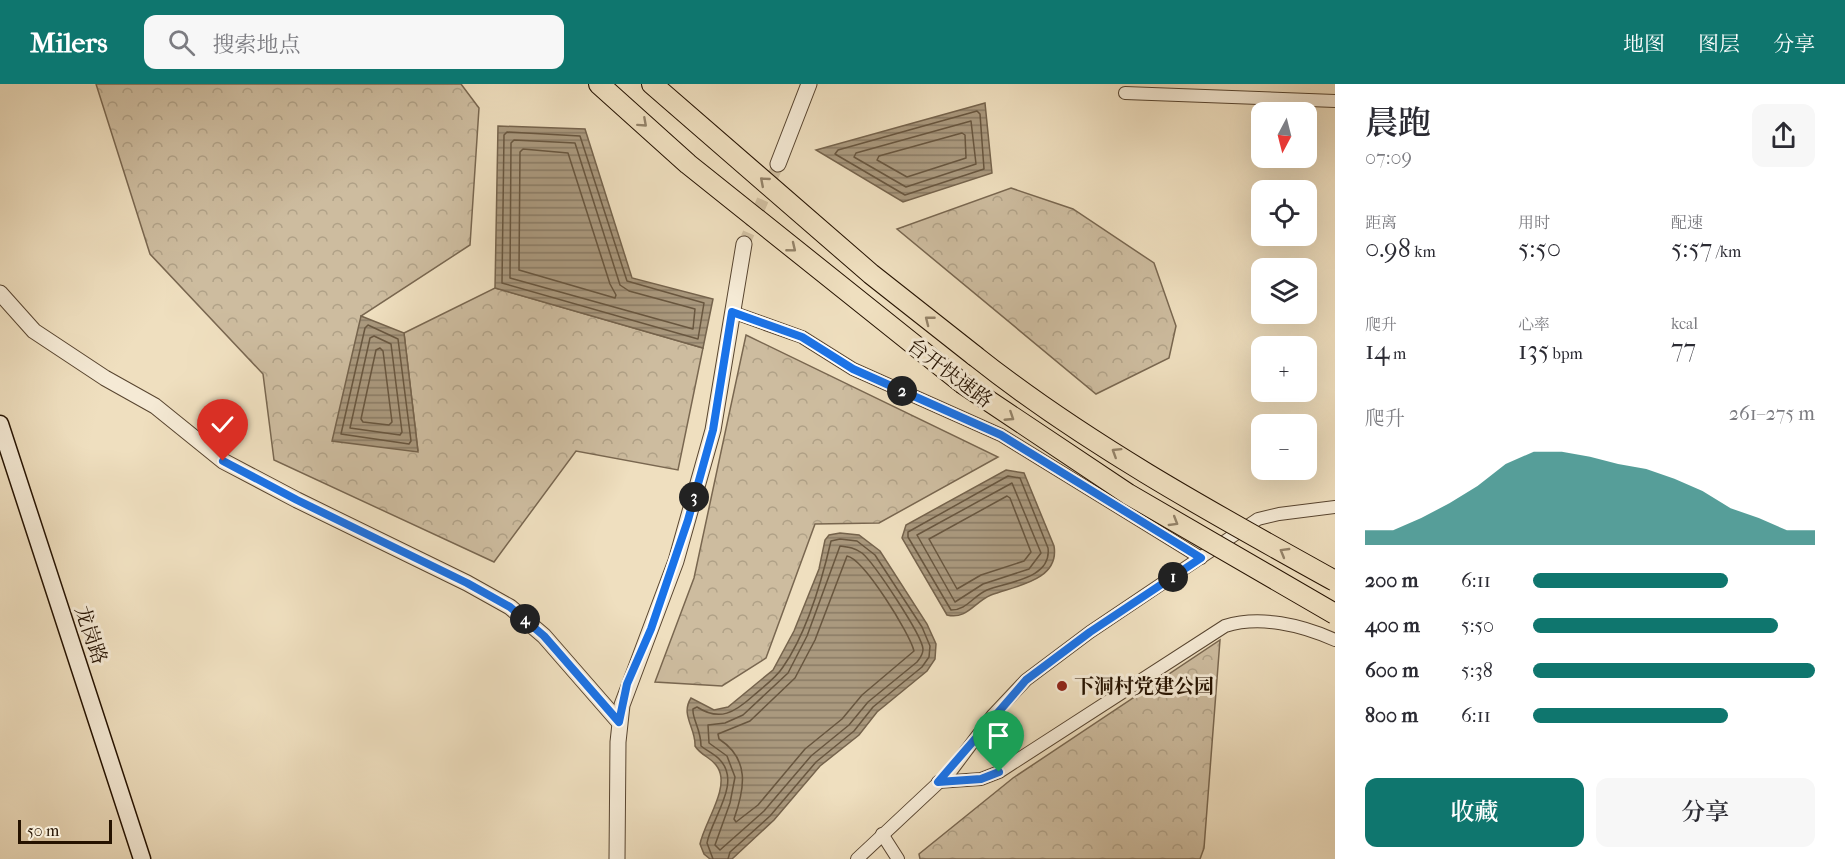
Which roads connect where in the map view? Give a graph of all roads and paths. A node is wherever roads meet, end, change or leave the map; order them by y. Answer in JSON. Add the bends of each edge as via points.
{"nodes":[{"id":1,"x":599,"y":84,"type":"edge"},
{"id":2,"x":652,"y":84,"type":"edge"},
{"id":3,"x":809,"y":84,"type":"edge"},
{"id":4,"x":1125,"y":93,"type":"dead end"},
{"id":5,"x":1335,"y":101,"type":"edge"},
{"id":6,"x":778,"y":164,"type":"tunnel mouth"},
{"id":7,"x":744,"y":244,"type":"tunnel mouth"},
{"id":8,"x":0,"y":293,"type":"edge"},
{"id":9,"x":732,"y":312,"type":"junction"},
{"id":10,"x":0,"y":424,"type":"edge"},
{"id":11,"x":1335,"y":507,"type":"edge"},
{"id":12,"x":1201,"y":558,"type":"junction"},
{"id":13,"x":1335,"y":581,"type":"edge"},
{"id":14,"x":1335,"y":614,"type":"edge"},
{"id":15,"x":1333,"y":638,"type":"edge"},
{"id":16,"x":619,"y":722,"type":"junction"},
{"id":17,"x":938,"y":782,"type":"junction"},
{"id":18,"x":882,"y":834,"type":"junction"},
{"id":19,"x":142,"y":859,"type":"edge"},
{"id":20,"x":617,"y":859,"type":"edge"},
{"id":21,"x":857,"y":859,"type":"edge"},
{"id":22,"x":898,"y":859,"type":"edge"}],
"edges":[{"from":1,"to":14,"type":"highway","name":"台开快速路","one_way":true,"bridge":true,"via":[[688,164],[962,383],[1128,494]]},
{"from":13,"to":2,"type":"highway","name":"台开快速路","one_way":true,"bridge":true,"via":[[1144,470],[1011,385],[871,274]]},
{"from":3,"to":6,"type":"street"},
{"from":4,"to":5,"type":"street"},
{"from":7,"to":9,"type":"street"},
{"from":8,"to":16,"type":"street","via":[[34,331],[155,406],[223,461],[510,607],[544,636]]},
{"from":9,"to":12,"type":"street","via":[[802,337],[853,369],[1001,435]]},
{"from":9,"to":16,"type":"street","via":[[713,430],[698,486],[673,571],[627,684]]},
{"from":10,"to":19,"type":"main road","name":"龙岗路"},
{"from":11,"to":12,"type":"street","via":[[1258,519]]},
{"from":12,"to":17,"type":"street","via":[[1026,680]]},
{"from":15,"to":17,"type":"street","via":[[1266,622],[1245,621],[1225,626],[999,772],[981,779]]},
{"from":16,"to":20,"type":"street"},
{"from":17,"to":18,"type":"street"},
{"from":18,"to":21,"type":"street"},
{"from":18,"to":22,"type":"street"}]}
